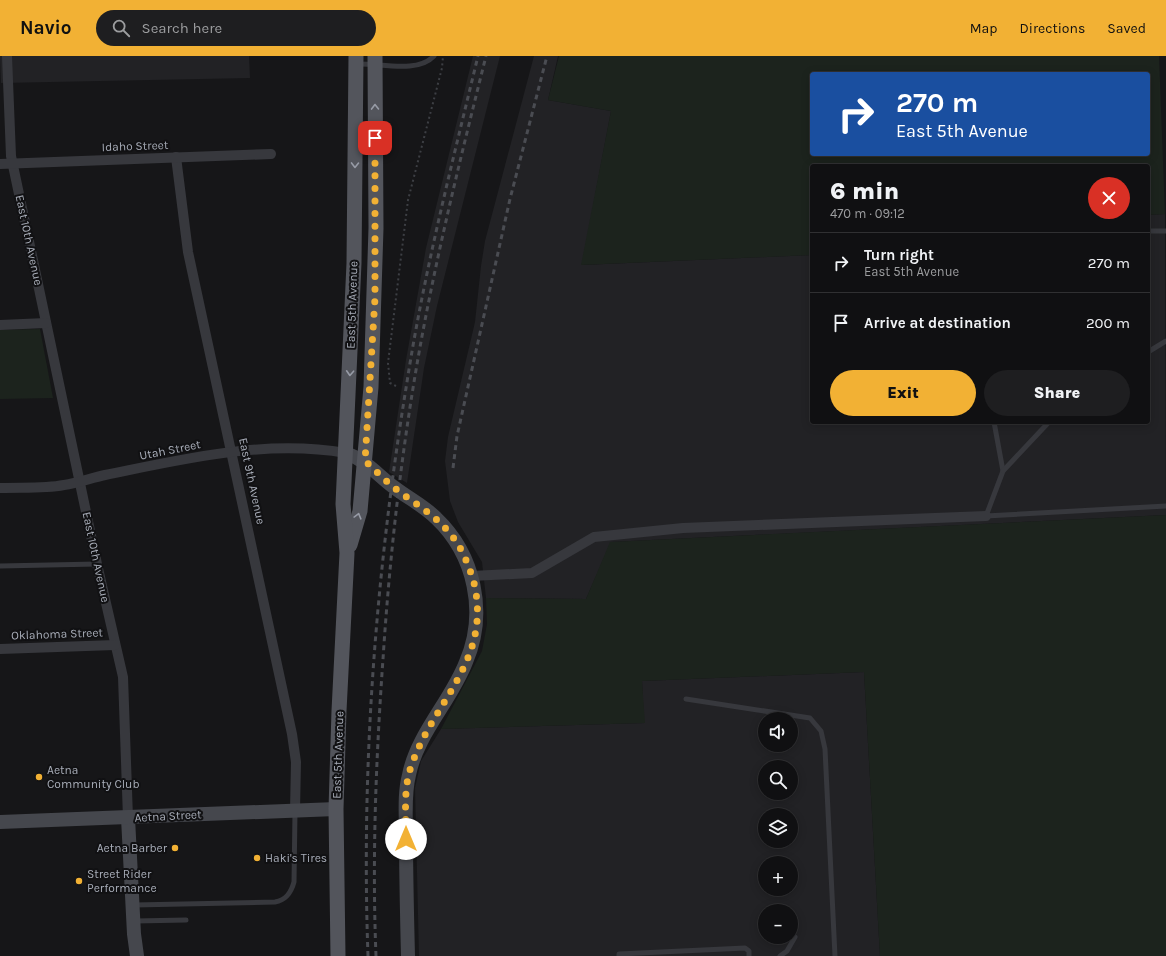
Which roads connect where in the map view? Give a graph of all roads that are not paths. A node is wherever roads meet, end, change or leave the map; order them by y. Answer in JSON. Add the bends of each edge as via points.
{"nodes":[{"id":1,"x":7,"y":56,"type":"edge"},
{"id":2,"x":434,"y":56,"type":"edge"},
{"id":3,"x":356,"y":60,"type":"edge"},
{"id":4,"x":375,"y":60,"type":"edge"},
{"id":5,"x":271,"y":154,"type":"dead end"},
{"id":6,"x":176,"y":157,"type":"junction"},
{"id":7,"x":13,"y":163,"type":"junction"},
{"id":8,"x":0,"y":164,"type":"edge"},
{"id":9,"x":1150,"y":231,"type":"edge"},
{"id":10,"x":1166,"y":231,"type":"edge"},
{"id":11,"x":46,"y":323,"type":"junction"},
{"id":12,"x":0,"y":325,"type":"edge"},
{"id":13,"x":1166,"y":341,"type":"edge"},
{"id":14,"x":1150,"y":351,"type":"edge"},
{"id":15,"x":994,"y":424,"type":"edge"},
{"id":16,"x":1047,"y":424,"type":"edge"},
{"id":17,"x":232,"y":452,"type":"junction"},
{"id":18,"x":346,"y":453,"type":"junction"},
{"id":19,"x":365,"y":461,"type":"junction"},
{"id":20,"x":1003,"y":470,"type":"junction"},
{"id":21,"x":79,"y":482,"type":"junction"},
{"id":22,"x":0,"y":488,"type":"edge"},
{"id":23,"x":1166,"y":506,"type":"edge"},
{"id":24,"x":986,"y":516,"type":"junction"},
{"id":25,"x":347,"y":553,"type":"junction"},
{"id":26,"x":96,"y":564,"type":"junction"},
{"id":27,"x":0,"y":566,"type":"edge"},
{"id":28,"x":472,"y":576,"type":"junction"},
{"id":29,"x":115,"y":645,"type":"junction"},
{"id":30,"x":0,"y":649,"type":"edge"},
{"id":31,"x":686,"y":699,"type":"dead end"},
{"id":32,"x":336,"y":809,"type":"junction"},
{"id":33,"x":295,"y":811,"type":"junction"},
{"id":34,"x":128,"y":818,"type":"junction"},
{"id":35,"x":0,"y":822,"type":"edge"},
{"id":36,"x":132,"y":905,"type":"junction"},
{"id":37,"x":186,"y":920,"type":"dead end"},
{"id":38,"x":133,"y":921,"type":"junction"},
{"id":39,"x":791,"y":944,"type":"edge"},
{"id":40,"x":137,"y":956,"type":"edge"},
{"id":41,"x":338,"y":956,"type":"edge"},
{"id":42,"x":408,"y":956,"type":"edge"},
{"id":43,"x":619,"y":956,"type":"edge"},
{"id":44,"x":749,"y":956,"type":"edge"},
{"id":45,"x":780,"y":956,"type":"edge"},
{"id":46,"x":835,"y":956,"type":"edge"}],
"edges":[{"from":1,"to":7,"type":"street","name":"East 10th Avenue","via":[[10,149]]},
{"from":2,"to":4,"type":"lane","via":[[430,61],[404,68]]},
{"from":3,"to":4,"type":"lane"},
{"from":3,"to":18,"type":"main road","name":"East 5th Avenue","one_way":true,"via":[[354,263]]},
{"from":19,"to":4,"type":"main road","name":"East 5th Avenue","one_way":true,"via":[[375,298]]},
{"from":5,"to":6,"type":"street","name":"Idaho Street"},
{"from":6,"to":7,"type":"street","name":"Idaho Street"},
{"from":6,"to":17,"type":"street","name":"East 9th Avenue","via":[[188,252]]},
{"from":7,"to":8,"type":"street","name":"Idaho Street"},
{"from":7,"to":11,"type":"street","name":"East 10th Avenue"},
{"from":9,"to":10,"type":"lane"},
{"from":11,"to":12,"type":"street"},
{"from":11,"to":21,"type":"street","name":"East 10th Avenue"},
{"from":13,"to":14,"type":"lane"},
{"from":15,"to":20,"type":"lane"},
{"from":16,"to":20,"type":"lane"},
{"from":17,"to":18,"type":"street","name":"Utah Street","via":[[291,447]]},
{"from":17,"to":21,"type":"street","name":"Utah Street"},
{"from":17,"to":33,"type":"street","name":"East 9th Avenue","via":[[292,734],[296,762]]},
{"from":18,"to":19,"type":"street"},
{"from":18,"to":25,"type":"main road","name":"East 5th Avenue","via":[[343,504]]},
{"from":25,"to":19,"type":"main road","name":"East 5th Avenue","one_way":true,"via":[[360,511]]},
{"from":19,"to":28,"type":"street","via":[[392,486],[440,521],[454,538]]},
{"from":20,"to":24,"type":"lane"},
{"from":21,"to":22,"type":"street","name":"Utah Street","via":[[58,486]]},
{"from":21,"to":26,"type":"street","name":"East 10th Avenue"},
{"from":23,"to":24,"type":"lane"},
{"from":24,"to":28,"type":"street","via":[[636,531],[594,537],[532,573]]},
{"from":25,"to":32,"type":"main road","name":"East 5th Avenue"},
{"from":26,"to":27,"type":"lane"},
{"from":26,"to":29,"type":"street","name":"East 10th Avenue"},
{"from":28,"to":42,"type":"street","via":[[477,613],[471,651],[457,682],[417,752],[406,786]]},
{"from":29,"to":30,"type":"street","name":"Oklahoma Street"},
{"from":29,"to":34,"type":"street","name":"East 10th Avenue","via":[[123,685]]},
{"from":31,"to":46,"type":"lane","via":[[810,718],[821,732],[825,749]]},
{"from":32,"to":33,"type":"street","name":"Aetna Street"},
{"from":32,"to":41,"type":"main road","name":"East 5th Avenue"},
{"from":33,"to":34,"type":"street","name":"Aetna Street"},
{"from":33,"to":36,"type":"lane","via":[[294,882],[292,890],[282,900]]},
{"from":34,"to":35,"type":"street","name":"Aetna Street"},
{"from":34,"to":36,"type":"street","name":"East 10th Avenue"},
{"from":36,"to":38,"type":"street","name":"East 10th Avenue"},
{"from":37,"to":38,"type":"lane"},
{"from":38,"to":40,"type":"street","name":"East 10th Avenue"},
{"from":39,"to":45,"type":"lane"},
{"from":43,"to":44,"type":"lane","via":[[745,948],[749,951]]}]}
